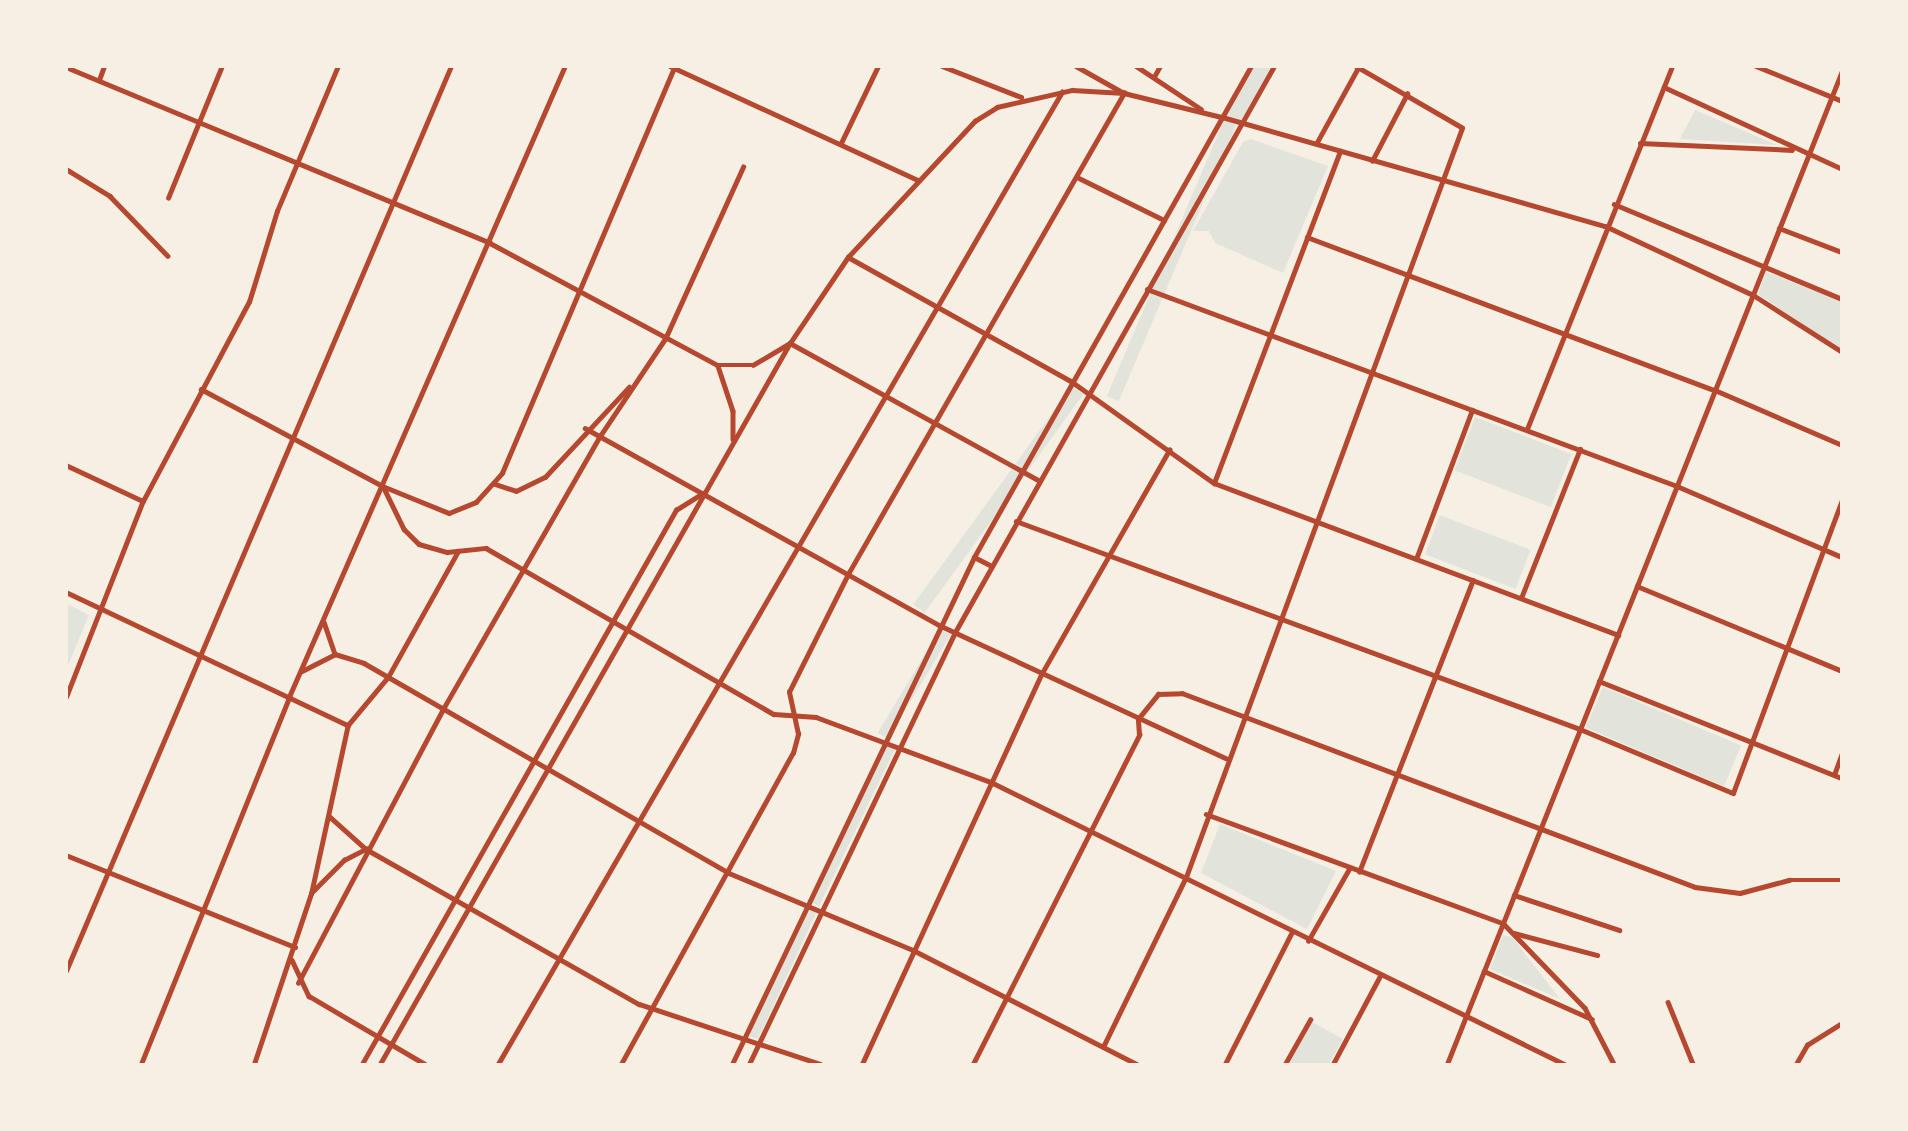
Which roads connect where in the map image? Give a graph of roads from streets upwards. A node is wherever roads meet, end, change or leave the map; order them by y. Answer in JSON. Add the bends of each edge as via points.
{"nodes":[{"id":1,"x":104,"y":66,"type":"edge"},
{"id":2,"x":222,"y":66,"type":"edge"},
{"id":3,"x":338,"y":66,"type":"edge"},
{"id":4,"x":451,"y":66,"type":"edge"},
{"id":5,"x":565,"y":66,"type":"edge"},
{"id":6,"x":878,"y":66,"type":"edge"},
{"id":7,"x":942,"y":66,"type":"edge"},
{"id":8,"x":1076,"y":66,"type":"edge"},
{"id":9,"x":1136,"y":66,"type":"edge"},
{"id":10,"x":1160,"y":66,"type":"edge"},
{"id":11,"x":1251,"y":66,"type":"edge"},
{"id":12,"x":1274,"y":66,"type":"edge"},
{"id":13,"x":1672,"y":66,"type":"edge"},
{"id":14,"x":1756,"y":66,"type":"edge"},
{"id":15,"x":66,"y":67,"type":"edge"},
{"id":16,"x":673,"y":67,"type":"edge"},
{"id":17,"x":1356,"y":67,"type":"edge"},
{"id":18,"x":1842,"y":71,"type":"edge"},
{"id":19,"x":1155,"y":75,"type":"junction"},
{"id":20,"x":99,"y":80,"type":"junction"},
{"id":21,"x":1664,"y":87,"type":"junction"},
{"id":22,"x":1062,"y":92,"type":"junction"},
{"id":23,"x":1125,"y":93,"type":"junction"},
{"id":24,"x":1406,"y":94,"type":"junction"},
{"id":25,"x":1021,"y":97,"type":"junction"},
{"id":26,"x":1831,"y":97,"type":"junction"},
{"id":27,"x":1842,"y":101,"type":"edge"},
{"id":28,"x":1205,"y":112,"type":"junction"},
{"id":29,"x":1223,"y":117,"type":"junction"},
{"id":30,"x":199,"y":121,"type":"junction"},
{"id":31,"x":1241,"y":122,"type":"junction"},
{"id":32,"x":841,"y":143,"type":"junction"},
{"id":33,"x":1640,"y":143,"type":"junction"},
{"id":34,"x":1316,"y":144,"type":"junction"},
{"id":35,"x":1797,"y":150,"type":"junction"},
{"id":36,"x":1340,"y":151,"type":"junction"},
{"id":37,"x":1808,"y":155,"type":"junction"},
{"id":38,"x":298,"y":161,"type":"junction"},
{"id":39,"x":1372,"y":161,"type":"junction"},
{"id":40,"x":743,"y":167,"type":"dead end"},
{"id":41,"x":1842,"y":169,"type":"edge"},
{"id":42,"x":66,"y":170,"type":"edge"},
{"id":43,"x":1079,"y":178,"type":"junction"},
{"id":44,"x":918,"y":180,"type":"junction"},
{"id":45,"x":1443,"y":182,"type":"junction"},
{"id":46,"x":168,"y":198,"type":"dead end"},
{"id":47,"x":394,"y":199,"type":"junction"},
{"id":48,"x":1614,"y":204,"type":"junction"},
{"id":49,"x":1165,"y":220,"type":"junction"},
{"id":50,"x":1605,"y":226,"type":"junction"},
{"id":51,"x":1779,"y":228,"type":"junction"},
{"id":52,"x":1307,"y":237,"type":"junction"},
{"id":53,"x":490,"y":243,"type":"junction"},
{"id":54,"x":1842,"y":253,"type":"edge"},
{"id":55,"x":168,"y":256,"type":"dead end"},
{"id":56,"x":848,"y":257,"type":"junction"},
{"id":57,"x":1763,"y":269,"type":"junction"},
{"id":58,"x":1409,"y":278,"type":"junction"},
{"id":59,"x":1147,"y":289,"type":"junction"},
{"id":60,"x":582,"y":295,"type":"junction"},
{"id":61,"x":1753,"y":295,"type":"junction"},
{"id":62,"x":1842,"y":299,"type":"edge"},
{"id":63,"x":932,"y":306,"type":"junction"},
{"id":64,"x":1563,"y":332,"type":"junction"},
{"id":65,"x":1270,"y":334,"type":"junction"},
{"id":66,"x":986,"y":335,"type":"junction"},
{"id":67,"x":665,"y":339,"type":"junction"},
{"id":68,"x":790,"y":343,"type":"junction"},
{"id":69,"x":1842,"y":352,"type":"edge"},
{"id":70,"x":718,"y":365,"type":"junction"},
{"id":71,"x":1375,"y":373,"type":"junction"},
{"id":72,"x":1071,"y":381,"type":"junction"},
{"id":73,"x":632,"y":384,"type":"junction"},
{"id":74,"x":201,"y":389,"type":"junction"},
{"id":75,"x":1715,"y":390,"type":"junction"},
{"id":76,"x":1087,"y":393,"type":"junction"},
{"id":77,"x":881,"y":394,"type":"junction"},
{"id":78,"x":1472,"y":410,"type":"junction"},
{"id":79,"x":935,"y":424,"type":"junction"},
{"id":80,"x":585,"y":428,"type":"junction"},
{"id":81,"x":1527,"y":429,"type":"junction"},
{"id":82,"x":290,"y":436,"type":"junction"},
{"id":83,"x":600,"y":436,"type":"junction"},
{"id":84,"x":733,"y":442,"type":"junction"},
{"id":85,"x":1842,"y":445,"type":"edge"},
{"id":86,"x":1580,"y":449,"type":"junction"},
{"id":87,"x":1169,"y":450,"type":"junction"},
{"id":88,"x":66,"y":465,"type":"edge"},
{"id":89,"x":1020,"y":471,"type":"junction"},
{"id":90,"x":1038,"y":480,"type":"junction"},
{"id":91,"x":1214,"y":482,"type":"junction"},
{"id":92,"x":495,"y":484,"type":"junction"},
{"id":93,"x":383,"y":486,"type":"junction"},
{"id":94,"x":1677,"y":486,"type":"junction"},
{"id":95,"x":704,"y":493,"type":"junction"},
{"id":96,"x":1842,"y":500,"type":"edge"},
{"id":97,"x":143,"y":501,"type":"junction"},
{"id":98,"x":1016,"y":520,"type":"junction"},
{"id":99,"x":1315,"y":524,"type":"junction"},
{"id":100,"x":795,"y":544,"type":"junction"},
{"id":101,"x":1823,"y":549,"type":"junction"},
{"id":102,"x":458,"y":550,"type":"junction"},
{"id":103,"x":974,"y":557,"type":"junction"},
{"id":104,"x":1842,"y":557,"type":"edge"},
{"id":105,"x":1108,"y":558,"type":"junction"},
{"id":106,"x":1416,"y":559,"type":"junction"},
{"id":107,"x":990,"y":565,"type":"junction"},
{"id":108,"x":523,"y":569,"type":"junction"},
{"id":109,"x":848,"y":574,"type":"junction"},
{"id":110,"x":1473,"y":580,"type":"junction"},
{"id":111,"x":1637,"y":586,"type":"junction"},
{"id":112,"x":66,"y":592,"type":"edge"},
{"id":113,"x":1521,"y":598,"type":"junction"},
{"id":114,"x":100,"y":608,"type":"junction"},
{"id":115,"x":1279,"y":618,"type":"junction"},
{"id":116,"x":323,"y":621,"type":"junction"},
{"id":117,"x":612,"y":623,"type":"junction"},
{"id":118,"x":939,"y":625,"type":"junction"},
{"id":119,"x":626,"y":631,"type":"junction"},
{"id":120,"x":955,"y":632,"type":"junction"},
{"id":121,"x":1618,"y":635,"type":"junction"},
{"id":122,"x":1786,"y":648,"type":"junction"},
{"id":123,"x":197,"y":653,"type":"junction"},
{"id":124,"x":335,"y":654,"type":"junction"},
{"id":125,"x":302,"y":671,"type":"junction"},
{"id":126,"x":1842,"y":671,"type":"edge"},
{"id":127,"x":1042,"y":673,"type":"junction"},
{"id":128,"x":1436,"y":674,"type":"junction"},
{"id":129,"x":388,"y":677,"type":"junction"},
{"id":130,"x":1600,"y":681,"type":"junction"},
{"id":131,"x":717,"y":682,"type":"junction"},
{"id":132,"x":66,"y":697,"type":"edge"},
{"id":133,"x":289,"y":697,"type":"junction"},
{"id":134,"x":443,"y":709,"type":"junction"},
{"id":135,"x":791,"y":714,"type":"junction"},
{"id":136,"x":1242,"y":714,"type":"junction"},
{"id":137,"x":1139,"y":719,"type":"junction"},
{"id":138,"x":348,"y":725,"type":"junction"},
{"id":139,"x":1580,"y":729,"type":"junction"},
{"id":140,"x":885,"y":740,"type":"junction"},
{"id":141,"x":1751,"y":743,"type":"junction"},
{"id":142,"x":900,"y":746,"type":"junction"},
{"id":143,"x":1842,"y":753,"type":"edge"},
{"id":144,"x":1226,"y":758,"type":"junction"},
{"id":145,"x":534,"y":762,"type":"junction"},
{"id":146,"x":548,"y":769,"type":"junction"},
{"id":147,"x":1833,"y":775,"type":"junction"},
{"id":148,"x":1396,"y":776,"type":"junction"},
{"id":149,"x":1842,"y":778,"type":"edge"},
{"id":150,"x":991,"y":782,"type":"junction"},
{"id":151,"x":1206,"y":814,"type":"junction"},
{"id":152,"x":328,"y":815,"type":"junction"},
{"id":153,"x":637,"y":822,"type":"junction"},
{"id":154,"x":1089,"y":826,"type":"junction"},
{"id":155,"x":1541,"y":829,"type":"junction"},
{"id":156,"x":366,"y":849,"type":"junction"},
{"id":157,"x":66,"y":855,"type":"edge"},
{"id":158,"x":1349,"y":869,"type":"junction"},
{"id":159,"x":107,"y":871,"type":"junction"},
{"id":160,"x":1359,"y":872,"type":"junction"},
{"id":161,"x":729,"y":873,"type":"junction"},
{"id":162,"x":1186,"y":877,"type":"junction"},
{"id":163,"x":1842,"y":880,"type":"edge"},
{"id":164,"x":311,"y":894,"type":"junction"},
{"id":165,"x":1514,"y":895,"type":"junction"},
{"id":166,"x":457,"y":899,"type":"junction"},
{"id":167,"x":469,"y":905,"type":"junction"},
{"id":168,"x":809,"y":905,"type":"junction"},
{"id":169,"x":820,"y":910,"type":"junction"},
{"id":170,"x":202,"y":911,"type":"junction"},
{"id":171,"x":1503,"y":923,"type":"junction"},
{"id":172,"x":1619,"y":930,"type":"dead end"},
{"id":173,"x":1292,"y":932,"type":"junction"},
{"id":174,"x":1513,"y":933,"type":"junction"},
{"id":175,"x":1308,"y":941,"type":"junction"},
{"id":176,"x":295,"y":947,"type":"junction"},
{"id":177,"x":913,"y":950,"type":"junction"},
{"id":178,"x":1597,"y":955,"type":"dead end"},
{"id":179,"x":559,"y":958,"type":"junction"},
{"id":180,"x":291,"y":959,"type":"junction"},
{"id":181,"x":66,"y":971,"type":"edge"},
{"id":182,"x":1484,"y":971,"type":"junction"},
{"id":183,"x":1379,"y":978,"type":"junction"},
{"id":184,"x":298,"y":983,"type":"junction"},
{"id":185,"x":1006,"y":996,"type":"junction"},
{"id":186,"x":1668,"y":1002,"type":"dead end"},
{"id":187,"x":652,"y":1009,"type":"junction"},
{"id":188,"x":1465,"y":1019,"type":"junction"},
{"id":189,"x":1310,"y":1020,"type":"dead end"},
{"id":190,"x":1594,"y":1020,"type":"junction"},
{"id":191,"x":1842,"y":1023,"type":"edge"},
{"id":192,"x":378,"y":1037,"type":"junction"},
{"id":193,"x":745,"y":1038,"type":"junction"},
{"id":194,"x":760,"y":1043,"type":"junction"},
{"id":195,"x":391,"y":1045,"type":"junction"},
{"id":196,"x":1103,"y":1047,"type":"junction"},
{"id":197,"x":141,"y":1065,"type":"edge"},
{"id":198,"x":254,"y":1065,"type":"edge"},
{"id":199,"x":362,"y":1065,"type":"edge"},
{"id":200,"x":380,"y":1065,"type":"edge"},
{"id":201,"x":425,"y":1065,"type":"edge"},
{"id":202,"x":498,"y":1065,"type":"edge"},
{"id":203,"x":621,"y":1065,"type":"edge"},
{"id":204,"x":732,"y":1065,"type":"edge"},
{"id":205,"x":749,"y":1065,"type":"edge"},
{"id":206,"x":820,"y":1065,"type":"edge"},
{"id":207,"x":862,"y":1065,"type":"edge"},
{"id":208,"x":974,"y":1065,"type":"edge"},
{"id":209,"x":1137,"y":1065,"type":"edge"},
{"id":210,"x":1225,"y":1065,"type":"edge"},
{"id":211,"x":1285,"y":1065,"type":"edge"},
{"id":212,"x":1333,"y":1065,"type":"edge"},
{"id":213,"x":1447,"y":1065,"type":"edge"},
{"id":214,"x":1564,"y":1065,"type":"edge"},
{"id":215,"x":1615,"y":1065,"type":"edge"},
{"id":216,"x":1693,"y":1065,"type":"edge"},
{"id":217,"x":1796,"y":1065,"type":"edge"}],
"edges":[{"from":1,"to":20,"type":"street"},
{"from":2,"to":30,"type":"street"},
{"from":3,"to":38,"type":"street"},
{"from":4,"to":47,"type":"street"},
{"from":5,"to":53,"type":"street"},
{"from":6,"to":32,"type":"street"},
{"from":7,"to":25,"type":"street"},
{"from":8,"to":23,"type":"street"},
{"from":9,"to":19,"type":"street"},
{"from":10,"to":19,"type":"street"},
{"from":11,"to":29,"type":"street"},
{"from":12,"to":31,"type":"street"},
{"from":13,"to":21,"type":"street"},
{"from":14,"to":26,"type":"street"},
{"from":15,"to":20,"type":"street"},
{"from":16,"to":32,"type":"street"},
{"from":16,"to":60,"type":"street"},
{"from":17,"to":24,"type":"street"},
{"from":17,"to":34,"type":"street"},
{"from":18,"to":26,"type":"street"},
{"from":19,"to":28,"type":"street"},
{"from":20,"to":30,"type":"street"},
{"from":21,"to":33,"type":"street"},
{"from":21,"to":35,"type":"street"},
{"from":22,"to":23,"type":"street"},
{"from":22,"to":25,"type":"street"},
{"from":22,"to":63,"type":"street"},
{"from":23,"to":28,"type":"street"},
{"from":23,"to":43,"type":"street"},
{"from":24,"to":39,"type":"street"},
{"from":24,"to":45,"type":"street","via":[[1460,124]]},
{"from":25,"to":44,"type":"street","via":[[975,121]]},
{"from":26,"to":27,"type":"street"},
{"from":26,"to":37,"type":"street"},
{"from":28,"to":29,"type":"street"},
{"from":29,"to":31,"type":"street"},
{"from":29,"to":49,"type":"street"},
{"from":30,"to":38,"type":"street"},
{"from":30,"to":46,"type":"street"},
{"from":31,"to":34,"type":"street"},
{"from":31,"to":59,"type":"street"},
{"from":32,"to":44,"type":"street"},
{"from":33,"to":35,"type":"street"},
{"from":33,"to":48,"type":"street"},
{"from":34,"to":36,"type":"street"},
{"from":35,"to":37,"type":"street"},
{"from":36,"to":39,"type":"street"},
{"from":36,"to":52,"type":"street"},
{"from":37,"to":41,"type":"street"},
{"from":37,"to":51,"type":"street"},
{"from":38,"to":47,"type":"street"},
{"from":38,"to":74,"type":"street","via":[[249,302]]},
{"from":39,"to":45,"type":"street"},
{"from":40,"to":67,"type":"street"},
{"from":42,"to":55,"type":"street","via":[[110,196]]},
{"from":43,"to":49,"type":"street"},
{"from":43,"to":66,"type":"street"},
{"from":44,"to":56,"type":"street"},
{"from":45,"to":50,"type":"street"},
{"from":45,"to":58,"type":"street"},
{"from":47,"to":53,"type":"street"},
{"from":47,"to":82,"type":"street"},
{"from":48,"to":50,"type":"street"},
{"from":48,"to":57,"type":"street"},
{"from":49,"to":72,"type":"street"},
{"from":50,"to":61,"type":"street"},
{"from":50,"to":64,"type":"street"},
{"from":51,"to":54,"type":"street"},
{"from":51,"to":57,"type":"street"},
{"from":52,"to":58,"type":"street"},
{"from":52,"to":65,"type":"street"},
{"from":53,"to":60,"type":"street"},
{"from":53,"to":93,"type":"street"},
{"from":56,"to":63,"type":"street"},
{"from":56,"to":68,"type":"street"},
{"from":57,"to":61,"type":"street"},
{"from":57,"to":62,"type":"street"},
{"from":58,"to":64,"type":"street"},
{"from":58,"to":71,"type":"street"},
{"from":59,"to":65,"type":"street"},
{"from":59,"to":76,"type":"street"},
{"from":60,"to":67,"type":"street"},
{"from":60,"to":92,"type":"street"},
{"from":61,"to":69,"type":"street"},
{"from":61,"to":75,"type":"street"},
{"from":63,"to":66,"type":"street"},
{"from":63,"to":77,"type":"street"},
{"from":64,"to":75,"type":"street"},
{"from":64,"to":81,"type":"street"},
{"from":65,"to":71,"type":"street"},
{"from":65,"to":91,"type":"street"},
{"from":66,"to":72,"type":"street"},
{"from":66,"to":79,"type":"street"},
{"from":67,"to":70,"type":"street"},
{"from":67,"to":73,"type":"street"},
{"from":68,"to":70,"type":"street","via":[[753,365]]},
{"from":68,"to":77,"type":"street"},
{"from":68,"to":84,"type":"street"},
{"from":70,"to":84,"type":"street","via":[[733,411]]},
{"from":71,"to":78,"type":"street"},
{"from":71,"to":99,"type":"street"},
{"from":72,"to":76,"type":"street"},
{"from":72,"to":89,"type":"street"},
{"from":73,"to":80,"type":"street"},
{"from":73,"to":83,"type":"street"},
{"from":74,"to":82,"type":"street"},
{"from":74,"to":97,"type":"street"},
{"from":75,"to":85,"type":"street"},
{"from":75,"to":94,"type":"street"},
{"from":76,"to":87,"type":"street"},
{"from":76,"to":90,"type":"street"},
{"from":77,"to":79,"type":"street"},
{"from":77,"to":100,"type":"street"},
{"from":78,"to":81,"type":"street"},
{"from":78,"to":106,"type":"street"},
{"from":79,"to":89,"type":"street"},
{"from":79,"to":109,"type":"street"},
{"from":80,"to":83,"type":"street"},
{"from":80,"to":92,"type":"street","via":[[545,477],[528,489]]},
{"from":81,"to":86,"type":"street"},
{"from":82,"to":93,"type":"street"},
{"from":82,"to":123,"type":"street"},
{"from":83,"to":95,"type":"street"},
{"from":83,"to":108,"type":"street"},
{"from":84,"to":95,"type":"street"},
{"from":86,"to":94,"type":"street"},
{"from":86,"to":113,"type":"street"},
{"from":87,"to":91,"type":"street"},
{"from":87,"to":105,"type":"street"},
{"from":88,"to":97,"type":"street"},
{"from":89,"to":90,"type":"street"},
{"from":89,"to":103,"type":"street"},
{"from":90,"to":98,"type":"street"},
{"from":91,"to":99,"type":"street"},
{"from":92,"to":93,"type":"street","via":[[475,502],[449,513]]},
{"from":93,"to":102,"type":"street","via":[[410,537],[433,550]]},
{"from":93,"to":116,"type":"street"},
{"from":94,"to":101,"type":"street"},
{"from":94,"to":111,"type":"street"},
{"from":95,"to":100,"type":"street"},
{"from":95,"to":117,"type":"street","via":[[676,510]]},
{"from":95,"to":119,"type":"street"},
{"from":96,"to":101,"type":"street"},
{"from":97,"to":114,"type":"street"},
{"from":98,"to":105,"type":"street"},
{"from":98,"to":107,"type":"street"},
{"from":99,"to":106,"type":"street"},
{"from":99,"to":115,"type":"street"},
{"from":100,"to":109,"type":"street"},
{"from":100,"to":131,"type":"street"},
{"from":101,"to":104,"type":"street"},
{"from":101,"to":122,"type":"street"},
{"from":102,"to":108,"type":"street","via":[[486,548]]},
{"from":102,"to":129,"type":"street"},
{"from":103,"to":107,"type":"street"},
{"from":103,"to":118,"type":"street"},
{"from":105,"to":115,"type":"street"},
{"from":105,"to":127,"type":"street"},
{"from":106,"to":110,"type":"street"},
{"from":107,"to":120,"type":"street"},
{"from":108,"to":117,"type":"street"},
{"from":108,"to":134,"type":"street"},
{"from":109,"to":118,"type":"street"},
{"from":109,"to":135,"type":"street","via":[[792,683]]},
{"from":110,"to":113,"type":"street"},
{"from":110,"to":128,"type":"street"},
{"from":111,"to":121,"type":"street"},
{"from":111,"to":122,"type":"street"},
{"from":112,"to":114,"type":"street"},
{"from":113,"to":121,"type":"street"},
{"from":114,"to":123,"type":"street"},
{"from":114,"to":132,"type":"street"},
{"from":115,"to":128,"type":"street"},
{"from":115,"to":136,"type":"street"},
{"from":116,"to":124,"type":"street"},
{"from":116,"to":125,"type":"street"},
{"from":117,"to":119,"type":"street"},
{"from":117,"to":145,"type":"street"},
{"from":118,"to":120,"type":"street"},
{"from":118,"to":140,"type":"street"},
{"from":119,"to":131,"type":"street"},
{"from":119,"to":146,"type":"street"},
{"from":120,"to":127,"type":"street"},
{"from":120,"to":142,"type":"street"},
{"from":121,"to":130,"type":"street"},
{"from":122,"to":126,"type":"street"},
{"from":122,"to":141,"type":"street"},
{"from":123,"to":133,"type":"street"},
{"from":123,"to":159,"type":"street"},
{"from":124,"to":125,"type":"street"},
{"from":124,"to":129,"type":"street"},
{"from":125,"to":133,"type":"street"},
{"from":127,"to":137,"type":"street"},
{"from":127,"to":150,"type":"street"},
{"from":128,"to":139,"type":"street"},
{"from":128,"to":148,"type":"street"},
{"from":129,"to":134,"type":"street"},
{"from":129,"to":138,"type":"street"},
{"from":130,"to":139,"type":"street"},
{"from":130,"to":141,"type":"street"},
{"from":131,"to":135,"type":"street","via":[[774,714]]},
{"from":131,"to":153,"type":"street"},
{"from":133,"to":138,"type":"street"},
{"from":133,"to":170,"type":"street"},
{"from":134,"to":145,"type":"street"},
{"from":134,"to":156,"type":"street"},
{"from":135,"to":140,"type":"street"},
{"from":135,"to":161,"type":"street","via":[[795,748]]},
{"from":136,"to":137,"type":"street","via":[[1173,691],[1157,694]]},
{"from":136,"to":144,"type":"street"},
{"from":136,"to":148,"type":"street"},
{"from":137,"to":144,"type":"street"},
{"from":137,"to":154,"type":"street","via":[[1139,735]]},
{"from":138,"to":152,"type":"street"},
{"from":139,"to":141,"type":"street","via":[[1733,793]]},
{"from":139,"to":155,"type":"street"},
{"from":140,"to":142,"type":"street"},
{"from":140,"to":168,"type":"street"},
{"from":141,"to":147,"type":"street"},
{"from":142,"to":150,"type":"street"},
{"from":142,"to":169,"type":"street"},
{"from":143,"to":147,"type":"street"},
{"from":144,"to":151,"type":"street"},
{"from":145,"to":146,"type":"street"},
{"from":145,"to":166,"type":"street"},
{"from":146,"to":153,"type":"street"},
{"from":146,"to":167,"type":"street"},
{"from":147,"to":149,"type":"street"},
{"from":148,"to":155,"type":"street"},
{"from":148,"to":160,"type":"street"},
{"from":150,"to":154,"type":"street"},
{"from":150,"to":177,"type":"street"},
{"from":151,"to":158,"type":"street"},
{"from":151,"to":162,"type":"street"},
{"from":152,"to":156,"type":"street"},
{"from":152,"to":164,"type":"street"},
{"from":153,"to":161,"type":"street"},
{"from":153,"to":179,"type":"street"},
{"from":154,"to":162,"type":"street"},
{"from":154,"to":185,"type":"street"},
{"from":155,"to":163,"type":"street","via":[[1683,882],[1740,894],[1789,880]]},
{"from":155,"to":165,"type":"street"},
{"from":156,"to":164,"type":"street","via":[[344,860]]},
{"from":156,"to":166,"type":"street"},
{"from":156,"to":184,"type":"street"},
{"from":157,"to":159,"type":"street"},
{"from":158,"to":160,"type":"street"},
{"from":158,"to":175,"type":"street"},
{"from":159,"to":170,"type":"street"},
{"from":159,"to":181,"type":"street"},
{"from":160,"to":171,"type":"street"},
{"from":161,"to":168,"type":"street"},
{"from":161,"to":187,"type":"street"},
{"from":162,"to":173,"type":"street"},
{"from":162,"to":196,"type":"street"},
{"from":164,"to":176,"type":"street"},
{"from":165,"to":171,"type":"street"},
{"from":165,"to":172,"type":"street"},
{"from":166,"to":167,"type":"street"},
{"from":166,"to":192,"type":"street"},
{"from":167,"to":179,"type":"street"},
{"from":167,"to":195,"type":"street"},
{"from":168,"to":169,"type":"street"},
{"from":168,"to":193,"type":"street"},
{"from":169,"to":177,"type":"street"},
{"from":169,"to":194,"type":"street"},
{"from":170,"to":176,"type":"street"},
{"from":170,"to":197,"type":"street"},
{"from":171,"to":174,"type":"street"},
{"from":171,"to":182,"type":"street"},
{"from":173,"to":175,"type":"street"},
{"from":173,"to":210,"type":"street"},
{"from":174,"to":178,"type":"street"},
{"from":174,"to":190,"type":"street"},
{"from":175,"to":183,"type":"street"},
{"from":176,"to":180,"type":"street"},
{"from":177,"to":185,"type":"street"},
{"from":177,"to":207,"type":"street"},
{"from":179,"to":187,"type":"street"},
{"from":179,"to":202,"type":"street"},
{"from":180,"to":184,"type":"street"},
{"from":180,"to":198,"type":"street"},
{"from":182,"to":188,"type":"street"},
{"from":182,"to":190,"type":"street"},
{"from":183,"to":188,"type":"street"},
{"from":183,"to":212,"type":"street"},
{"from":184,"to":192,"type":"street"},
{"from":185,"to":196,"type":"street"},
{"from":185,"to":208,"type":"street"},
{"from":186,"to":216,"type":"street"},
{"from":187,"to":193,"type":"street"},
{"from":187,"to":203,"type":"street"},
{"from":188,"to":213,"type":"street"},
{"from":188,"to":214,"type":"street"},
{"from":189,"to":211,"type":"street"},
{"from":190,"to":215,"type":"street"},
{"from":191,"to":217,"type":"street","via":[[1807,1045]]},
{"from":192,"to":195,"type":"street"},
{"from":192,"to":199,"type":"street"},
{"from":193,"to":194,"type":"street"},
{"from":193,"to":204,"type":"street"},
{"from":194,"to":205,"type":"street"},
{"from":194,"to":206,"type":"street"},
{"from":195,"to":200,"type":"street"},
{"from":195,"to":201,"type":"street"},
{"from":196,"to":209,"type":"street"}]}
